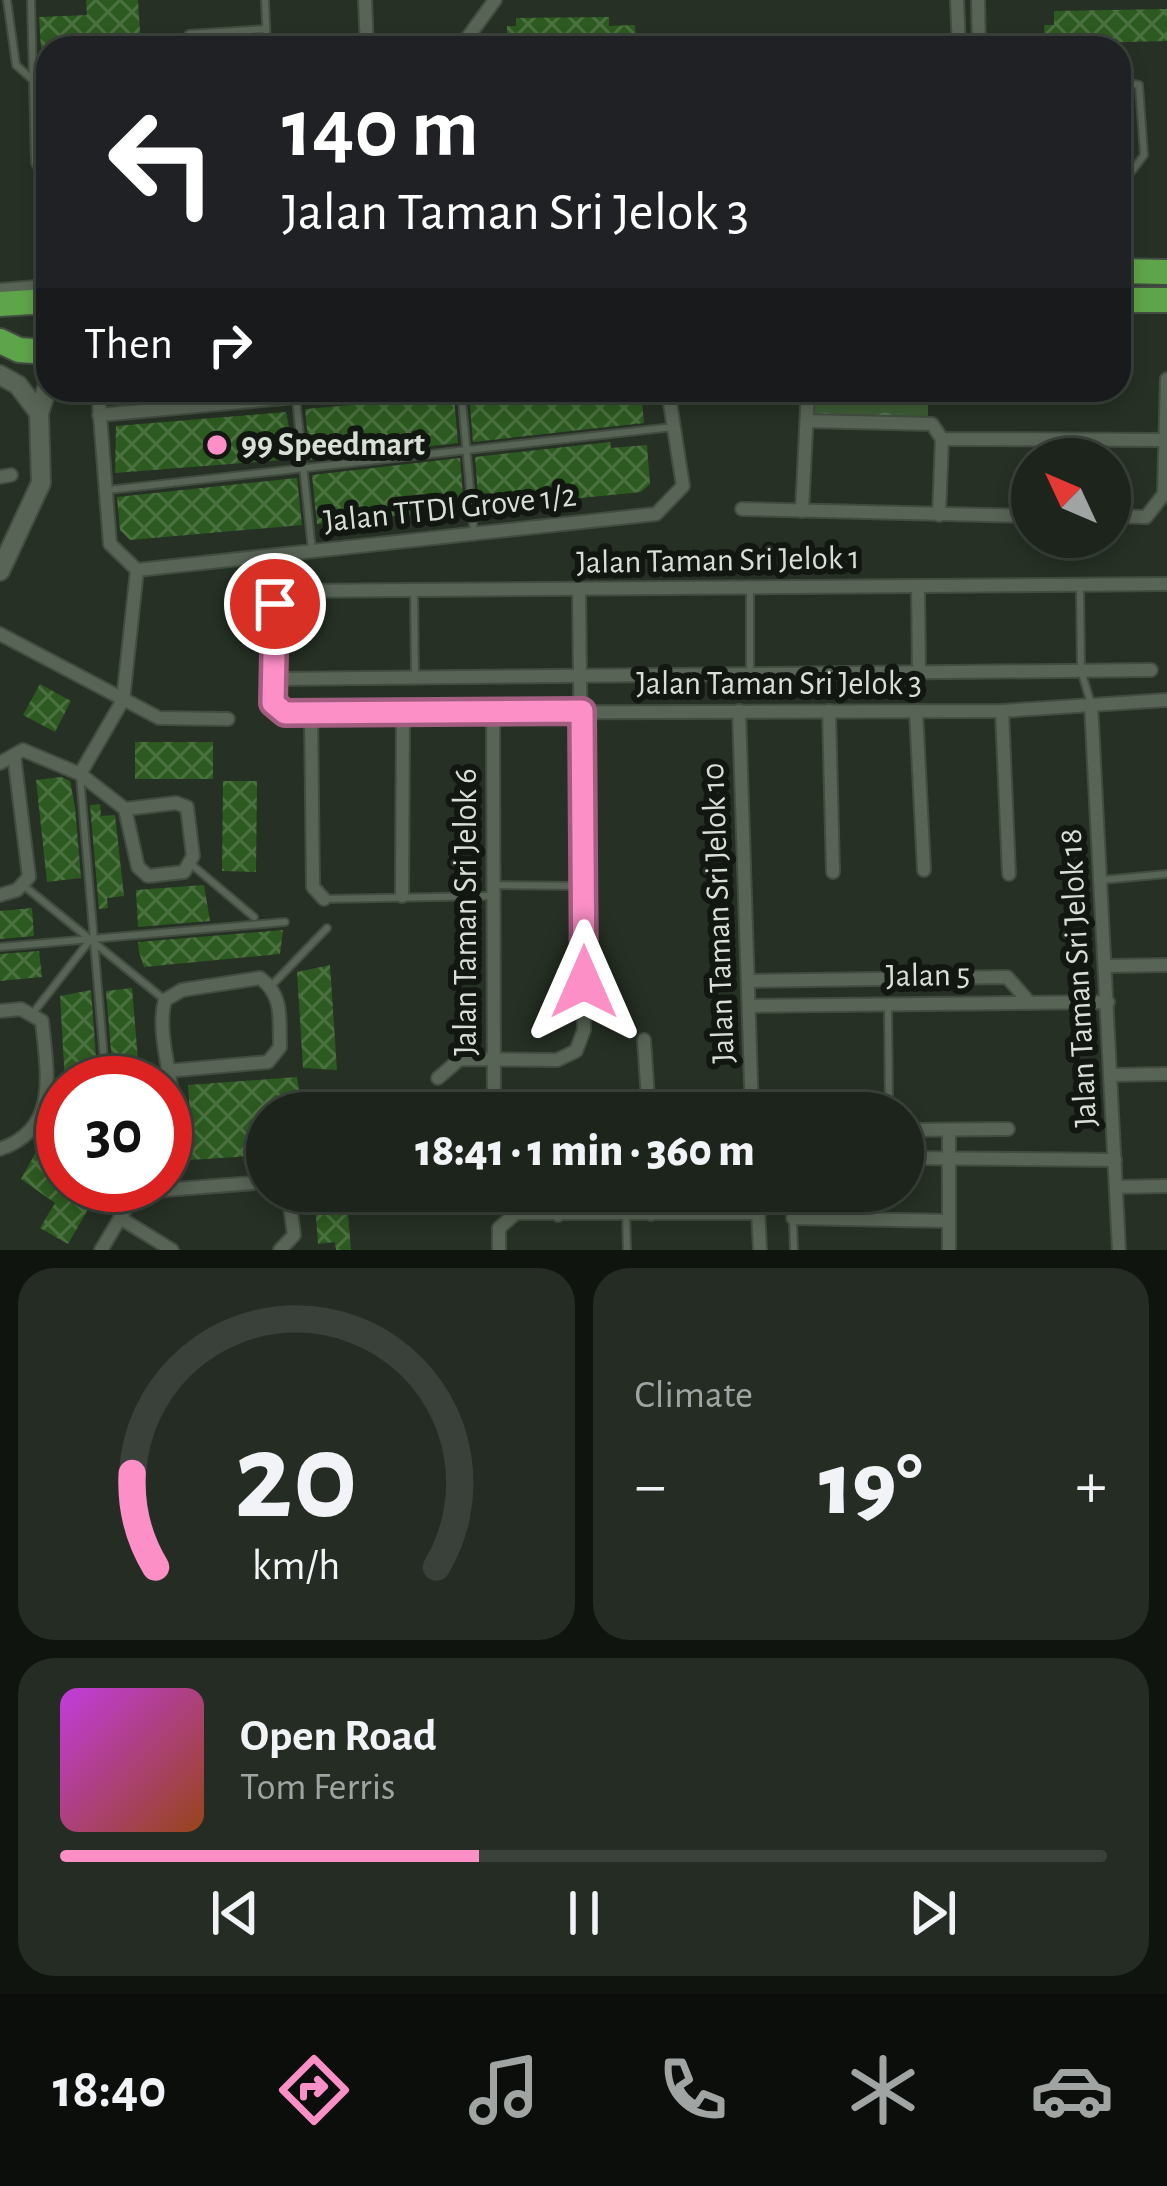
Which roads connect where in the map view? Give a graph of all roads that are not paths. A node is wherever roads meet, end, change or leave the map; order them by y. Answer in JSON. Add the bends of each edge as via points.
{"nodes":[{"id":1,"x":7,"y":0,"type":"edge"},
{"id":2,"x":32,"y":0,"type":"edge"},
{"id":3,"x":265,"y":0,"type":"edge"},
{"id":4,"x":365,"y":0,"type":"edge"},
{"id":5,"x":495,"y":0,"type":"edge"},
{"id":6,"x":957,"y":0,"type":"edge"},
{"id":7,"x":978,"y":0,"type":"edge"},
{"id":8,"x":266,"y":29,"type":"junction"},
{"id":9,"x":187,"y":36,"type":"edge"},
{"id":10,"x":266,"y":36,"type":"edge"},
{"id":11,"x":367,"y":36,"type":"edge"},
{"id":12,"x":469,"y":36,"type":"edge"},
{"id":13,"x":958,"y":36,"type":"edge"},
{"id":14,"x":979,"y":36,"type":"edge"},
{"id":15,"x":34,"y":82,"type":"junction"},
{"id":16,"x":1131,"y":83,"type":"edge"},
{"id":17,"x":36,"y":121,"type":"edge"},
{"id":18,"x":1131,"y":170,"type":"edge"},
{"id":19,"x":1131,"y":271,"type":"edge"},
{"id":20,"x":1167,"y":272,"type":"edge"},
{"id":21,"x":36,"y":290,"type":"edge"},
{"id":22,"x":1131,"y":300,"type":"edge"},
{"id":23,"x":1167,"y":300,"type":"edge"},
{"id":24,"x":36,"y":301,"type":"edge"},
{"id":25,"x":4,"y":302,"type":"edge"},
{"id":26,"x":0,"y":341,"type":"edge"},
{"id":27,"x":36,"y":351,"type":"edge"},
{"id":28,"x":36,"y":353,"type":"edge"},
{"id":29,"x":0,"y":357,"type":"edge"},
{"id":30,"x":0,"y":375,"type":"edge"},
{"id":31,"x":1167,"y":379,"type":"edge"},
{"id":32,"x":43,"y":402,"type":"edge"},
{"id":33,"x":98,"y":402,"type":"edge"},
{"id":34,"x":250,"y":402,"type":"edge"},
{"id":35,"x":296,"y":402,"type":"edge"},
{"id":36,"x":461,"y":402,"type":"edge"},
{"id":37,"x":670,"y":402,"type":"edge"},
{"id":38,"x":808,"y":402,"type":"edge"},
{"id":39,"x":39,"y":413,"type":"junction"},
{"id":40,"x":99,"y":415,"type":"junction"},
{"id":41,"x":808,"y":421,"type":"junction"},
{"id":42,"x":674,"y":427,"type":"junction"},
{"id":43,"x":942,"y":439,"type":"junction"},
{"id":44,"x":1164,"y":440,"type":"junction"},
{"id":45,"x":466,"y":449,"type":"junction"},
{"id":46,"x":304,"y":471,"type":"junction"},
{"id":47,"x":105,"y":490,"type":"junction"},
{"id":48,"x":742,"y":509,"type":"dead end"},
{"id":49,"x":802,"y":511,"type":"junction"},
{"id":50,"x":939,"y":515,"type":"junction"},
{"id":51,"x":1011,"y":516,"type":"edge"},
{"id":52,"x":1131,"y":517,"type":"edge"},
{"id":53,"x":474,"y":533,"type":"junction"},
{"id":54,"x":312,"y":550,"type":"junction"},
{"id":55,"x":136,"y":570,"type":"junction"},
{"id":56,"x":0,"y":571,"type":"edge"},
{"id":57,"x":1080,"y":584,"type":"junction"},
{"id":58,"x":1167,"y":584,"type":"edge"},
{"id":59,"x":918,"y":586,"type":"junction"},
{"id":60,"x":750,"y":587,"type":"junction"},
{"id":61,"x":579,"y":589,"type":"junction"},
{"id":62,"x":414,"y":590,"type":"junction"},
{"id":63,"x":0,"y":634,"type":"edge"},
{"id":64,"x":1081,"y":670,"type":"junction"},
{"id":65,"x":1151,"y":670,"type":"dead end"},
{"id":66,"x":919,"y":672,"type":"junction"},
{"id":67,"x":750,"y":673,"type":"junction"},
{"id":68,"x":580,"y":674,"type":"junction"},
{"id":69,"x":415,"y":677,"type":"junction"},
{"id":70,"x":273,"y":679,"type":"junction"},
{"id":71,"x":123,"y":700,"type":"junction"},
{"id":72,"x":1167,"y":700,"type":"edge"},
{"id":73,"x":1091,"y":704,"type":"junction"},
{"id":74,"x":403,"y":711,"type":"junction"},
{"id":75,"x":493,"y":711,"type":"junction"},
{"id":76,"x":582,"y":711,"type":"junction"},
{"id":77,"x":739,"y":711,"type":"junction"},
{"id":78,"x":829,"y":711,"type":"junction"},
{"id":79,"x":916,"y":711,"type":"junction"},
{"id":80,"x":1001,"y":711,"type":"junction"},
{"id":81,"x":311,"y":712,"type":"junction"},
{"id":82,"x":228,"y":719,"type":"dead end"},
{"id":83,"x":14,"y":755,"type":"junction"},
{"id":84,"x":0,"y":763,"type":"edge"},
{"id":85,"x":80,"y":774,"type":"junction"},
{"id":86,"x":125,"y":809,"type":"junction"},
{"id":87,"x":192,"y":860,"type":"junction"},
{"id":88,"x":924,"y":870,"type":"dead end"},
{"id":89,"x":833,"y":872,"type":"dead end"},
{"id":90,"x":1009,"y":874,"type":"dead end"},
{"id":91,"x":1167,"y":874,"type":"edge"},
{"id":92,"x":1102,"y":880,"type":"junction"},
{"id":93,"x":22,"y":884,"type":"junction"},
{"id":94,"x":583,"y":886,"type":"junction"},
{"id":95,"x":491,"y":890,"type":"junction"},
{"id":96,"x":0,"y":895,"type":"edge"},
{"id":97,"x":402,"y":896,"type":"junction"},
{"id":98,"x":324,"y":899,"type":"joint"},
{"id":99,"x":254,"y":916,"type":"dead end"},
{"id":100,"x":285,"y":922,"type":"dead end"},
{"id":101,"x":327,"y":928,"type":"dead end"},
{"id":102,"x":90,"y":940,"type":"junction"},
{"id":103,"x":0,"y":947,"type":"edge"},
{"id":104,"x":1167,"y":964,"type":"edge"},
{"id":105,"x":1107,"y":966,"type":"junction"},
{"id":106,"x":748,"y":981,"type":"junction"},
{"id":107,"x":271,"y":986,"type":"junction"},
{"id":108,"x":164,"y":1000,"type":"junction"},
{"id":109,"x":1108,"y":1001,"type":"junction"},
{"id":110,"x":1029,"y":1002,"type":"junction"},
{"id":111,"x":888,"y":1004,"type":"junction"},
{"id":112,"x":749,"y":1006,"type":"junction"},
{"id":113,"x":0,"y":1011,"type":"edge"},
{"id":114,"x":33,"y":1013,"type":"junction"},
{"id":115,"x":644,"y":1040,"type":"dead end"},
{"id":116,"x":48,"y":1056,"type":"edge"},
{"id":117,"x":103,"y":1056,"type":"edge"},
{"id":118,"x":166,"y":1056,"type":"edge"},
{"id":119,"x":493,"y":1057,"type":"junction"},
{"id":120,"x":192,"y":1069,"type":"edge"},
{"id":121,"x":1167,"y":1073,"type":"edge"},
{"id":122,"x":1111,"y":1075,"type":"junction"},
{"id":123,"x":438,"y":1078,"type":"dead end"},
{"id":124,"x":494,"y":1092,"type":"edge"},
{"id":125,"x":647,"y":1092,"type":"edge"},
{"id":126,"x":751,"y":1092,"type":"edge"},
{"id":127,"x":890,"y":1092,"type":"edge"},
{"id":128,"x":36,"y":1127,"type":"edge"},
{"id":129,"x":1008,"y":1129,"type":"dead end"},
{"id":130,"x":924,"y":1130,"type":"edge"},
{"id":131,"x":949,"y":1131,"type":"junction"},
{"id":132,"x":0,"y":1149,"type":"edge"},
{"id":133,"x":924,"y":1159,"type":"edge"},
{"id":134,"x":948,"y":1160,"type":"junction"},
{"id":135,"x":1115,"y":1160,"type":"junction"},
{"id":136,"x":246,"y":1184,"type":"edge"},
{"id":137,"x":1117,"y":1186,"type":"junction"},
{"id":138,"x":1167,"y":1186,"type":"edge"},
{"id":139,"x":192,"y":1188,"type":"edge"},
{"id":140,"x":124,"y":1212,"type":"edge"},
{"id":141,"x":291,"y":1212,"type":"edge"},
{"id":142,"x":561,"y":1212,"type":"edge"},
{"id":143,"x":793,"y":1212,"type":"edge"},
{"id":144,"x":626,"y":1214,"type":"junction"},
{"id":145,"x":651,"y":1214,"type":"joint"},
{"id":146,"x":759,"y":1214,"type":"joint"},
{"id":147,"x":558,"y":1215,"type":"junction"},
{"id":148,"x":120,"y":1218,"type":"junction"},
{"id":149,"x":793,"y":1219,"type":"junction"},
{"id":150,"x":949,"y":1221,"type":"junction"},
{"id":151,"x":101,"y":1250,"type":"edge"},
{"id":152,"x":172,"y":1250,"type":"edge"},
{"id":153,"x":280,"y":1250,"type":"edge"},
{"id":154,"x":499,"y":1250,"type":"edge"},
{"id":155,"x":627,"y":1250,"type":"edge"},
{"id":156,"x":760,"y":1250,"type":"edge"},
{"id":157,"x":794,"y":1250,"type":"edge"},
{"id":158,"x":949,"y":1250,"type":"edge"},
{"id":159,"x":1119,"y":1250,"type":"edge"}],
"edges":[{"from":1,"to":15,"type":"lane","via":[[16,65]]},
{"from":2,"to":15,"type":"lane"},
{"from":3,"to":8,"type":"lane"},
{"from":4,"to":11,"type":"street"},
{"from":5,"to":12,"type":"street"},
{"from":6,"to":13,"type":"street"},
{"from":7,"to":14,"type":"street"},
{"from":8,"to":9,"type":"lane"},
{"from":8,"to":10,"type":"lane"},
{"from":15,"to":17,"type":"lane"},
{"from":16,"to":18,"type":"lane","via":[[1139,85],[1144,155]]},
{"from":19,"to":20,"type":"highway"},
{"from":21,"to":25,"type":"street"},
{"from":22,"to":23,"type":"highway"},
{"from":24,"to":25,"type":"highway"},
{"from":26,"to":27,"type":"highway"},
{"from":28,"to":29,"type":"highway"},
{"from":30,"to":39,"type":"street"},
{"from":31,"to":44,"type":"street"},
{"from":32,"to":39,"type":"street"},
{"from":33,"to":40,"type":"street"},
{"from":34,"to":40,"type":"street"},
{"from":35,"to":46,"type":"lane"},
{"from":36,"to":45,"type":"lane"},
{"from":37,"to":42,"type":"street","name":"Jalan TTDI Grove 1/2"},
{"from":38,"to":41,"type":"street"},
{"from":39,"to":56,"type":"street","via":[[41,483]]},
{"from":40,"to":47,"type":"street"},
{"from":41,"to":43,"type":"street","via":[[932,424]]},
{"from":41,"to":49,"type":"street"},
{"from":42,"to":45,"type":"lane"},
{"from":42,"to":53,"type":"street","name":"Jalan TTDI Grove 1/2","via":[[683,486],[656,514]]},
{"from":43,"to":44,"type":"street"},
{"from":43,"to":50,"type":"street"},
{"from":44,"to":52,"type":"street","via":[[1164,494],[1146,517]]},
{"from":45,"to":46,"type":"lane"},
{"from":45,"to":53,"type":"lane"},
{"from":46,"to":47,"type":"lane"},
{"from":46,"to":54,"type":"lane"},
{"from":47,"to":55,"type":"street","via":[[110,544]]},
{"from":48,"to":49,"type":"street"},
{"from":49,"to":50,"type":"street"},
{"from":50,"to":51,"type":"street"},
{"from":53,"to":54,"type":"street","name":"Jalan TTDI Grove 1/2"},
{"from":54,"to":55,"type":"street","name":"Jalan TTDI Grove 1/2"},
{"from":55,"to":71,"type":"street"},
{"from":57,"to":58,"type":"street","name":"Jalan Taman Sri Jelok 1"},
{"from":57,"to":59,"type":"street","name":"Jalan Taman Sri Jelok 1"},
{"from":57,"to":64,"type":"lane"},
{"from":59,"to":60,"type":"street","name":"Jalan Taman Sri Jelok 1"},
{"from":59,"to":66,"type":"street"},
{"from":60,"to":61,"type":"street","name":"Jalan Taman Sri Jelok 1"},
{"from":60,"to":67,"type":"lane"},
{"from":61,"to":62,"type":"street","name":"Jalan Taman Sri Jelok 1"},
{"from":61,"to":68,"type":"street"},
{"from":62,"to":69,"type":"lane"},
{"from":62,"to":70,"type":"street","name":"Jalan Taman Sri Jelok 1","via":[[285,591],[275,604]]},
{"from":63,"to":71,"type":"street"},
{"from":64,"to":65,"type":"street","name":"Jalan Taman Sri Jelok 3"},
{"from":64,"to":66,"type":"street","name":"Jalan Taman Sri Jelok 3"},
{"from":64,"to":73,"type":"lane"},
{"from":66,"to":67,"type":"street","name":"Jalan Taman Sri Jelok 3"},
{"from":67,"to":68,"type":"street","name":"Jalan Taman Sri Jelok 3"},
{"from":68,"to":69,"type":"street","name":"Jalan Taman Sri Jelok 3"},
{"from":68,"to":76,"type":"street"},
{"from":69,"to":70,"type":"street","name":"Jalan Taman Sri Jelok 3"},
{"from":70,"to":81,"type":"street","via":[[273,703],[285,713]]},
{"from":71,"to":82,"type":"street","via":[[159,718]]},
{"from":71,"to":85,"type":"street"},
{"from":72,"to":73,"type":"street","name":"Jalan Taman Sri Jelok 3"},
{"from":73,"to":80,"type":"street","name":"Jalan Taman Sri Jelok 3"},
{"from":73,"to":92,"type":"street","name":"Jalan Taman Sri Jelok 18"},
{"from":74,"to":75,"type":"street","name":"Jalan Taman Sri Jelok 3"},
{"from":74,"to":81,"type":"street","name":"Jalan Taman Sri Jelok 3"},
{"from":74,"to":97,"type":"street"},
{"from":75,"to":76,"type":"street","name":"Jalan Taman Sri Jelok 3"},
{"from":75,"to":95,"type":"street","name":"Jalan Taman Sri Jelok 6"},
{"from":76,"to":77,"type":"street","name":"Jalan Taman Sri Jelok 3"},
{"from":76,"to":94,"type":"street"},
{"from":77,"to":78,"type":"street","name":"Jalan Taman Sri Jelok 3"},
{"from":77,"to":106,"type":"street","name":"Jalan Taman Sri Jelok 10"},
{"from":78,"to":79,"type":"street","name":"Jalan Taman Sri Jelok 3"},
{"from":78,"to":89,"type":"street"},
{"from":79,"to":80,"type":"street","name":"Jalan Taman Sri Jelok 3"},
{"from":79,"to":88,"type":"street"},
{"from":80,"to":90,"type":"street"},
{"from":81,"to":98,"type":"street","via":[[313,887]]},
{"from":83,"to":84,"type":"street"},
{"from":83,"to":85,"type":"street","via":[[23,751]]},
{"from":83,"to":93,"type":"street","via":[[28,877]]},
{"from":85,"to":86,"type":"street"},
{"from":85,"to":102,"type":"lane"},
{"from":86,"to":87,"type":"street","via":[[188,807]]},
{"from":86,"to":87,"type":"street","via":[[144,872],[184,872]]},
{"from":87,"to":99,"type":"lane"},
{"from":91,"to":92,"type":"lane"},
{"from":92,"to":105,"type":"street","name":"Jalan Taman Sri Jelok 18"},
{"from":93,"to":96,"type":"street"},
{"from":93,"to":102,"type":"lane"},
{"from":94,"to":95,"type":"lane"},
{"from":94,"to":119,"type":"street","via":[[584,1030],[576,1052],[557,1060]]},
{"from":95,"to":97,"type":"lane"},
{"from":95,"to":119,"type":"street","name":"Jalan Taman Sri Jelok 6"},
{"from":97,"to":98,"type":"lane"},
{"from":100,"to":102,"type":"lane"},
{"from":101,"to":107,"type":"lane"},
{"from":102,"to":103,"type":"lane"},
{"from":102,"to":108,"type":"lane"},
{"from":102,"to":114,"type":"lane"},
{"from":102,"to":117,"type":"lane"},
{"from":104,"to":105,"type":"street"},
{"from":105,"to":109,"type":"street","name":"Jalan Taman Sri Jelok 18"},
{"from":106,"to":110,"type":"street","via":[[1007,977]]},
{"from":106,"to":112,"type":"street","name":"Jalan Taman Sri Jelok 10"},
{"from":107,"to":108,"type":"street","via":[[260,978],[182,989]]},
{"from":107,"to":120,"type":"street","via":[[279,999],[280,1047],[268,1061]]},
{"from":108,"to":118,"type":"street"},
{"from":109,"to":110,"type":"street","name":"Jalan 5"},
{"from":109,"to":122,"type":"street","name":"Jalan Taman Sri Jelok 18"},
{"from":110,"to":111,"type":"street","name":"Jalan 5"},
{"from":111,"to":112,"type":"street","name":"Jalan 5"},
{"from":111,"to":127,"type":"lane"},
{"from":112,"to":126,"type":"street","name":"Jalan Taman Sri Jelok 10"},
{"from":113,"to":114,"type":"street"},
{"from":114,"to":116,"type":"street"},
{"from":115,"to":125,"type":"street"},
{"from":119,"to":123,"type":"street","via":[[460,1059]]},
{"from":119,"to":124,"type":"street","name":"Jalan Taman Sri Jelok 6"},
{"from":121,"to":122,"type":"street"},
{"from":122,"to":135,"type":"street","name":"Jalan Taman Sri Jelok 18"},
{"from":128,"to":132,"type":"street"},
{"from":129,"to":131,"type":"street"},
{"from":130,"to":131,"type":"street"},
{"from":131,"to":134,"type":"street"},
{"from":133,"to":134,"type":"street"},
{"from":134,"to":135,"type":"street"},
{"from":134,"to":150,"type":"street"},
{"from":135,"to":137,"type":"street","name":"Jalan Taman Sri Jelok 18"},
{"from":136,"to":139,"type":"street"},
{"from":137,"to":138,"type":"street"},
{"from":137,"to":159,"type":"street","name":"Jalan Taman Sri Jelok 18"},
{"from":140,"to":148,"type":"street"},
{"from":141,"to":153,"type":"street","via":[[294,1235]]},
{"from":142,"to":147,"type":"street"},
{"from":143,"to":149,"type":"lane"},
{"from":144,"to":145,"type":"street"},
{"from":144,"to":147,"type":"street"},
{"from":144,"to":155,"type":"lane"},
{"from":145,"to":146,"type":"street"},
{"from":146,"to":156,"type":"street"},
{"from":147,"to":154,"type":"street","via":[[516,1213],[499,1228]]},
{"from":148,"to":151,"type":"street"},
{"from":148,"to":152,"type":"street"},
{"from":149,"to":150,"type":"street"},
{"from":149,"to":157,"type":"lane"},
{"from":150,"to":158,"type":"street"}]}
